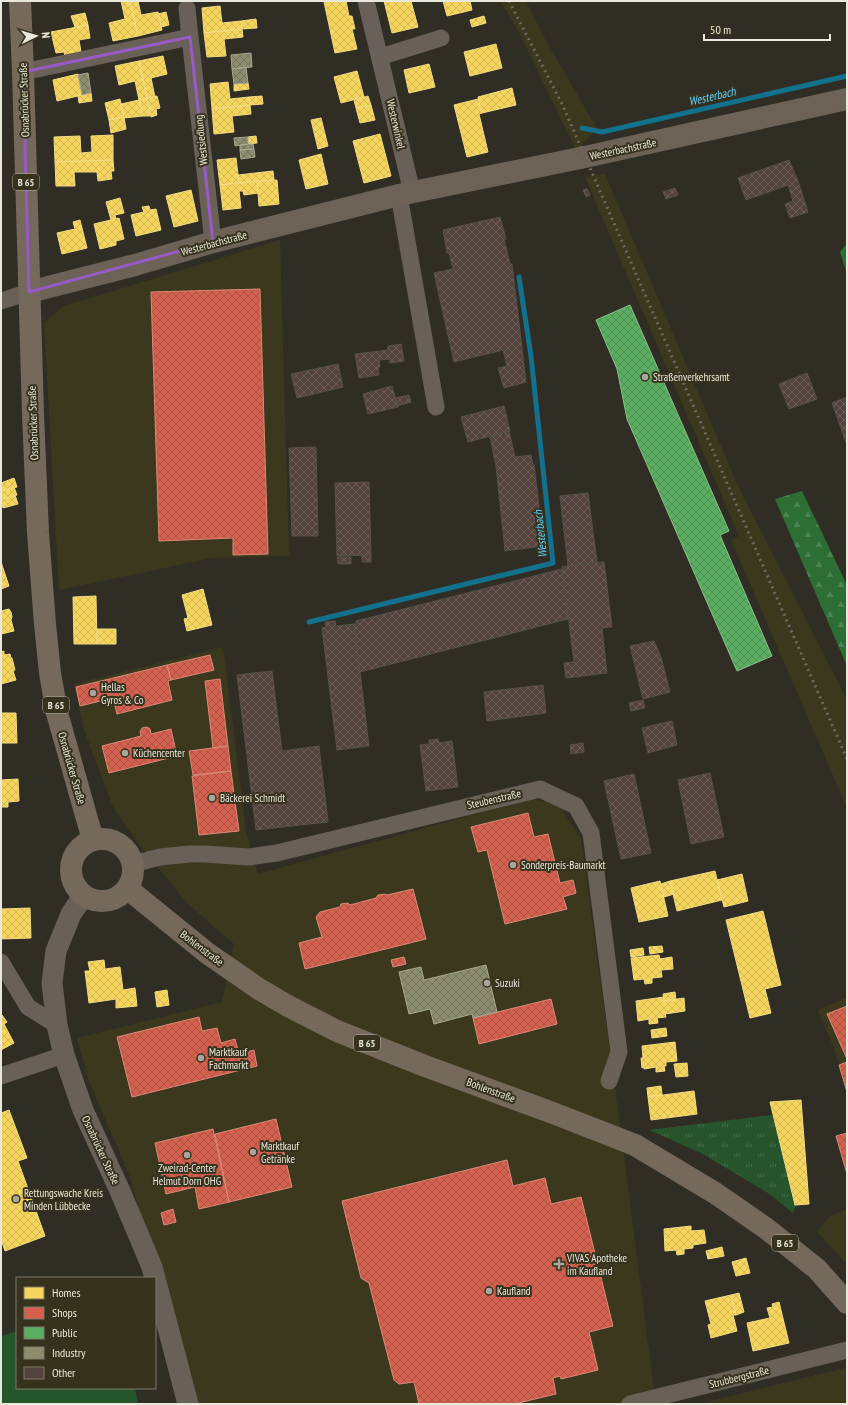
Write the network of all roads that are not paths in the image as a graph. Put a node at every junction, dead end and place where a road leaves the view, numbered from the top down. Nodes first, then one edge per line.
1 (20, 1) edge
2 (366, 1) edge
3 (187, 8) dead end
4 (190, 37) junction
5 (441, 38) dead end
6 (380, 57) junction
7 (23, 72) junction
8 (847, 99) edge
9 (406, 194) junction
10 (213, 242) junction
11 (29, 292) junction
12 (1, 301) edge
13 (436, 407) dead end
14 (93, 840) junction
15 (133, 864) junction
16 (128, 889) junction
17 (84, 895) junction
18 (1, 962) edge
19 (57, 1025) junction
20 (64, 1055) junction
21 (1, 1076) edge
22 (609, 1081) dead end
23 (155, 1277) edge
24 (156, 1282) edge
25 (847, 1303) edge
26 (847, 1350) edge
27 (188, 1404) edge
28 (630, 1404) edge

1 - 7 main road, Osnabrücker Straße / B 65
2 - 6 street, Westerwinkel
3 - 4 street, Westsiedlung
4 - 7 street
4 - 10 street, Westsiedlung
5 - 6 street
6 - 9 street, Westerwinkel
7 - 11 main road, Osnabrücker Straße / B 65
8 - 9 main road, Westerbachstraße
9 - 10 main road, Westerbachstraße
9 - 13 street
10 - 11 main road, Westerbachstraße
11 - 12 street
11 - 14 main road, Osnabrücker Straße / B 65
14 - 15 main road
14 - 17 main road
15 - 16 main road
15 - 22 street, Steubenstraße
16 - 17 main road
16 - 25 main road, Bohlenstraße / B 65
17 - 19 street, Osnabrücker Straße
18 - 19 street
19 - 20 street, Osnabrücker Straße
20 - 21 street
20 - 23 street, Osnabrücker Straße
24 - 27 street, Osnabrücker Straße
26 - 28 street, Strubbergstraße

